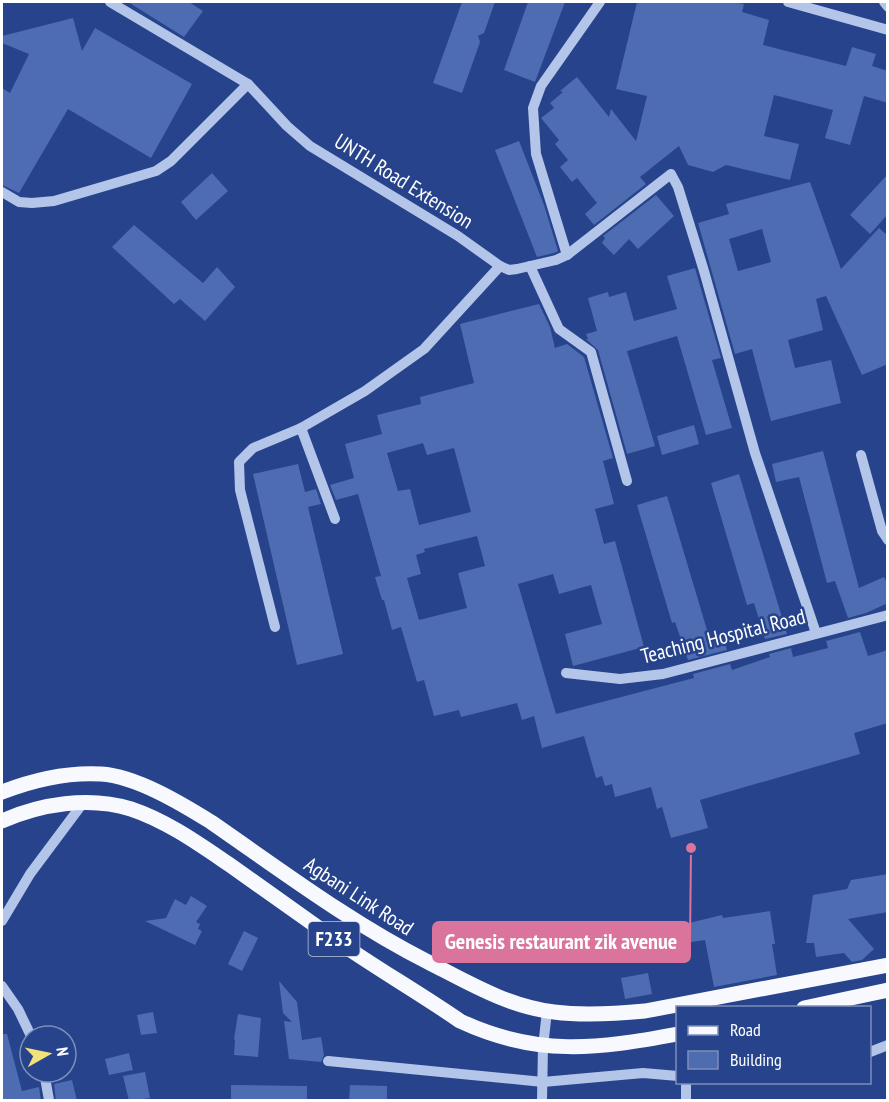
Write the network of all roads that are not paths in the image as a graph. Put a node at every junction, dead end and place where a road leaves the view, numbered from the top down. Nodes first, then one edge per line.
1 (110, 2) edge
2 (600, 2) edge
3 (788, 2) edge
4 (884, 2) edge
5 (888, 7) edge
6 (888, 30) edge
7 (248, 84) junction
8 (2, 192) edge
9 (567, 255) junction
10 (500, 266) junction
11 (530, 266) junction
12 (301, 428) junction
13 (861, 455) dead end
14 (627, 481) dead end
15 (335, 519) dead end
16 (888, 540) edge
17 (888, 615) edge
18 (275, 627) dead end
19 (816, 633) junction
20 (566, 673) dead end
21 (2, 792) edge
22 (83, 803) junction
23 (2, 821) edge
24 (2, 921) edge
25 (888, 965) edge
26 (2, 986) edge
27 (888, 990) edge
28 (813, 1006) edge
29 (547, 1011) junction
30 (25, 1024) edge
31 (676, 1034) edge
32 (888, 1045) edge
33 (543, 1047) junction
34 (871, 1052) edge
35 (328, 1061) dead end
36 (676, 1076) edge
37 (543, 1082) junction
38 (46, 1084) edge
39 (686, 1084) edge
40 (49, 1101) edge
41 (542, 1101) edge
42 (686, 1101) edge

1 - 7 street, UNTH Road Extension
2 - 9 street
3 - 6 street
4 - 5 street
7 - 8 street
7 - 10 street, UNTH Road Extension
9 - 11 street
9 - 19 street
10 - 11 street
10 - 12 street
11 - 14 street
12 - 15 street
12 - 18 street
13 - 16 street
17 - 19 street, Teaching Hospital Road
19 - 20 street, Teaching Hospital Road
21 - 29 main road, Agbani Link Road / F233
22 - 23 main road, F233
22 - 24 street
22 - 33 main road, F233
25 - 29 main road, Agbani Link Road / F233
26 - 30 street
27 - 28 main road
29 - 33 street
31 - 33 main road, F233
32 - 34 street
33 - 37 street
35 - 37 street
36 - 37 street
37 - 41 street
38 - 40 street
39 - 42 street

